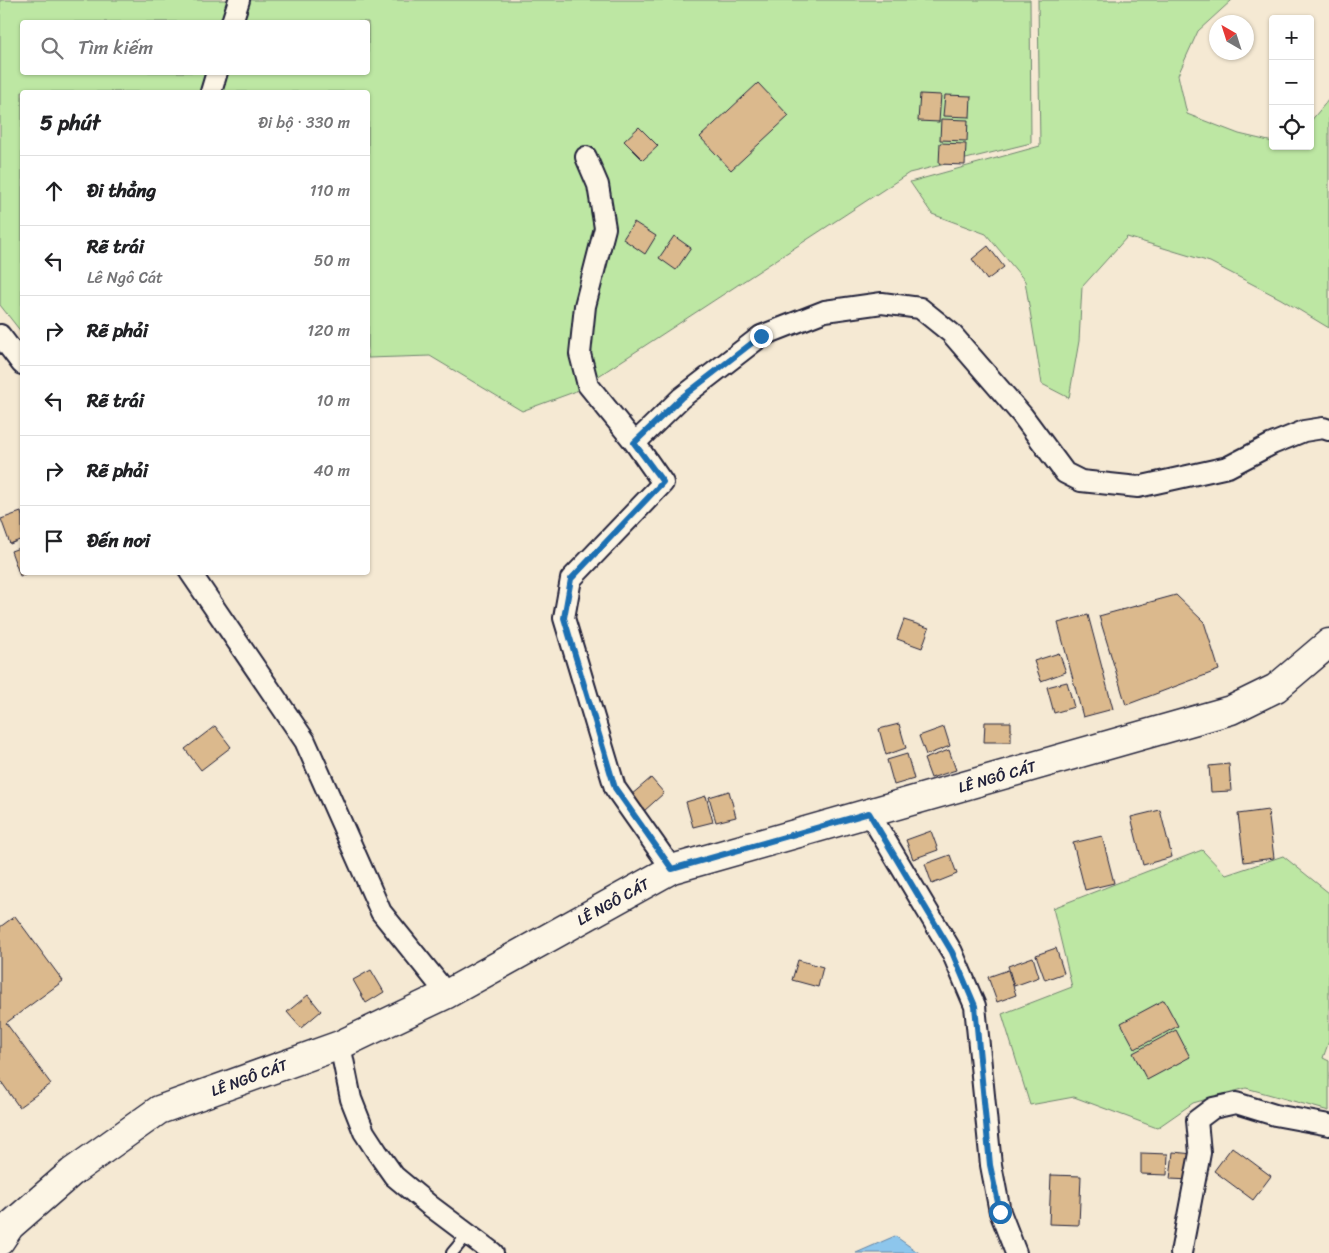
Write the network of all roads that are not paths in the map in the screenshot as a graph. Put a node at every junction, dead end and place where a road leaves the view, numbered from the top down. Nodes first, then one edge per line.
1 (239, 0) edge
2 (233, 20) edge
3 (216, 75) edge
4 (212, 90) edge
5 (586, 157) dead end
6 (0, 335) edge
7 (15, 360) edge
8 (1329, 430) edge
9 (634, 443) junction
10 (192, 575) edge
11 (1329, 643) edge
12 (869, 813) junction
13 (672, 869) junction
14 (447, 994) junction
15 (340, 1045) junction
16 (1329, 1125) edge
17 (468, 1234) junction
18 (0, 1241) edge
19 (452, 1253) edge
20 (493, 1253) edge
21 (1016, 1253) edge
22 (1181, 1253) edge

1 - 2 street
3 - 4 street
5 - 9 street
6 - 7 street
8 - 9 street
9 - 13 street
10 - 14 street
11 - 12 street, LÊ NGÔ CÁT
12 - 13 street, LÊ NGÔ CÁT
12 - 21 street
13 - 14 street, LÊ NGÔ CÁT
14 - 15 street, LÊ NGÔ CÁT
15 - 17 street
15 - 18 street, LÊ NGÔ CÁT
16 - 22 street
17 - 19 lane
17 - 20 street

